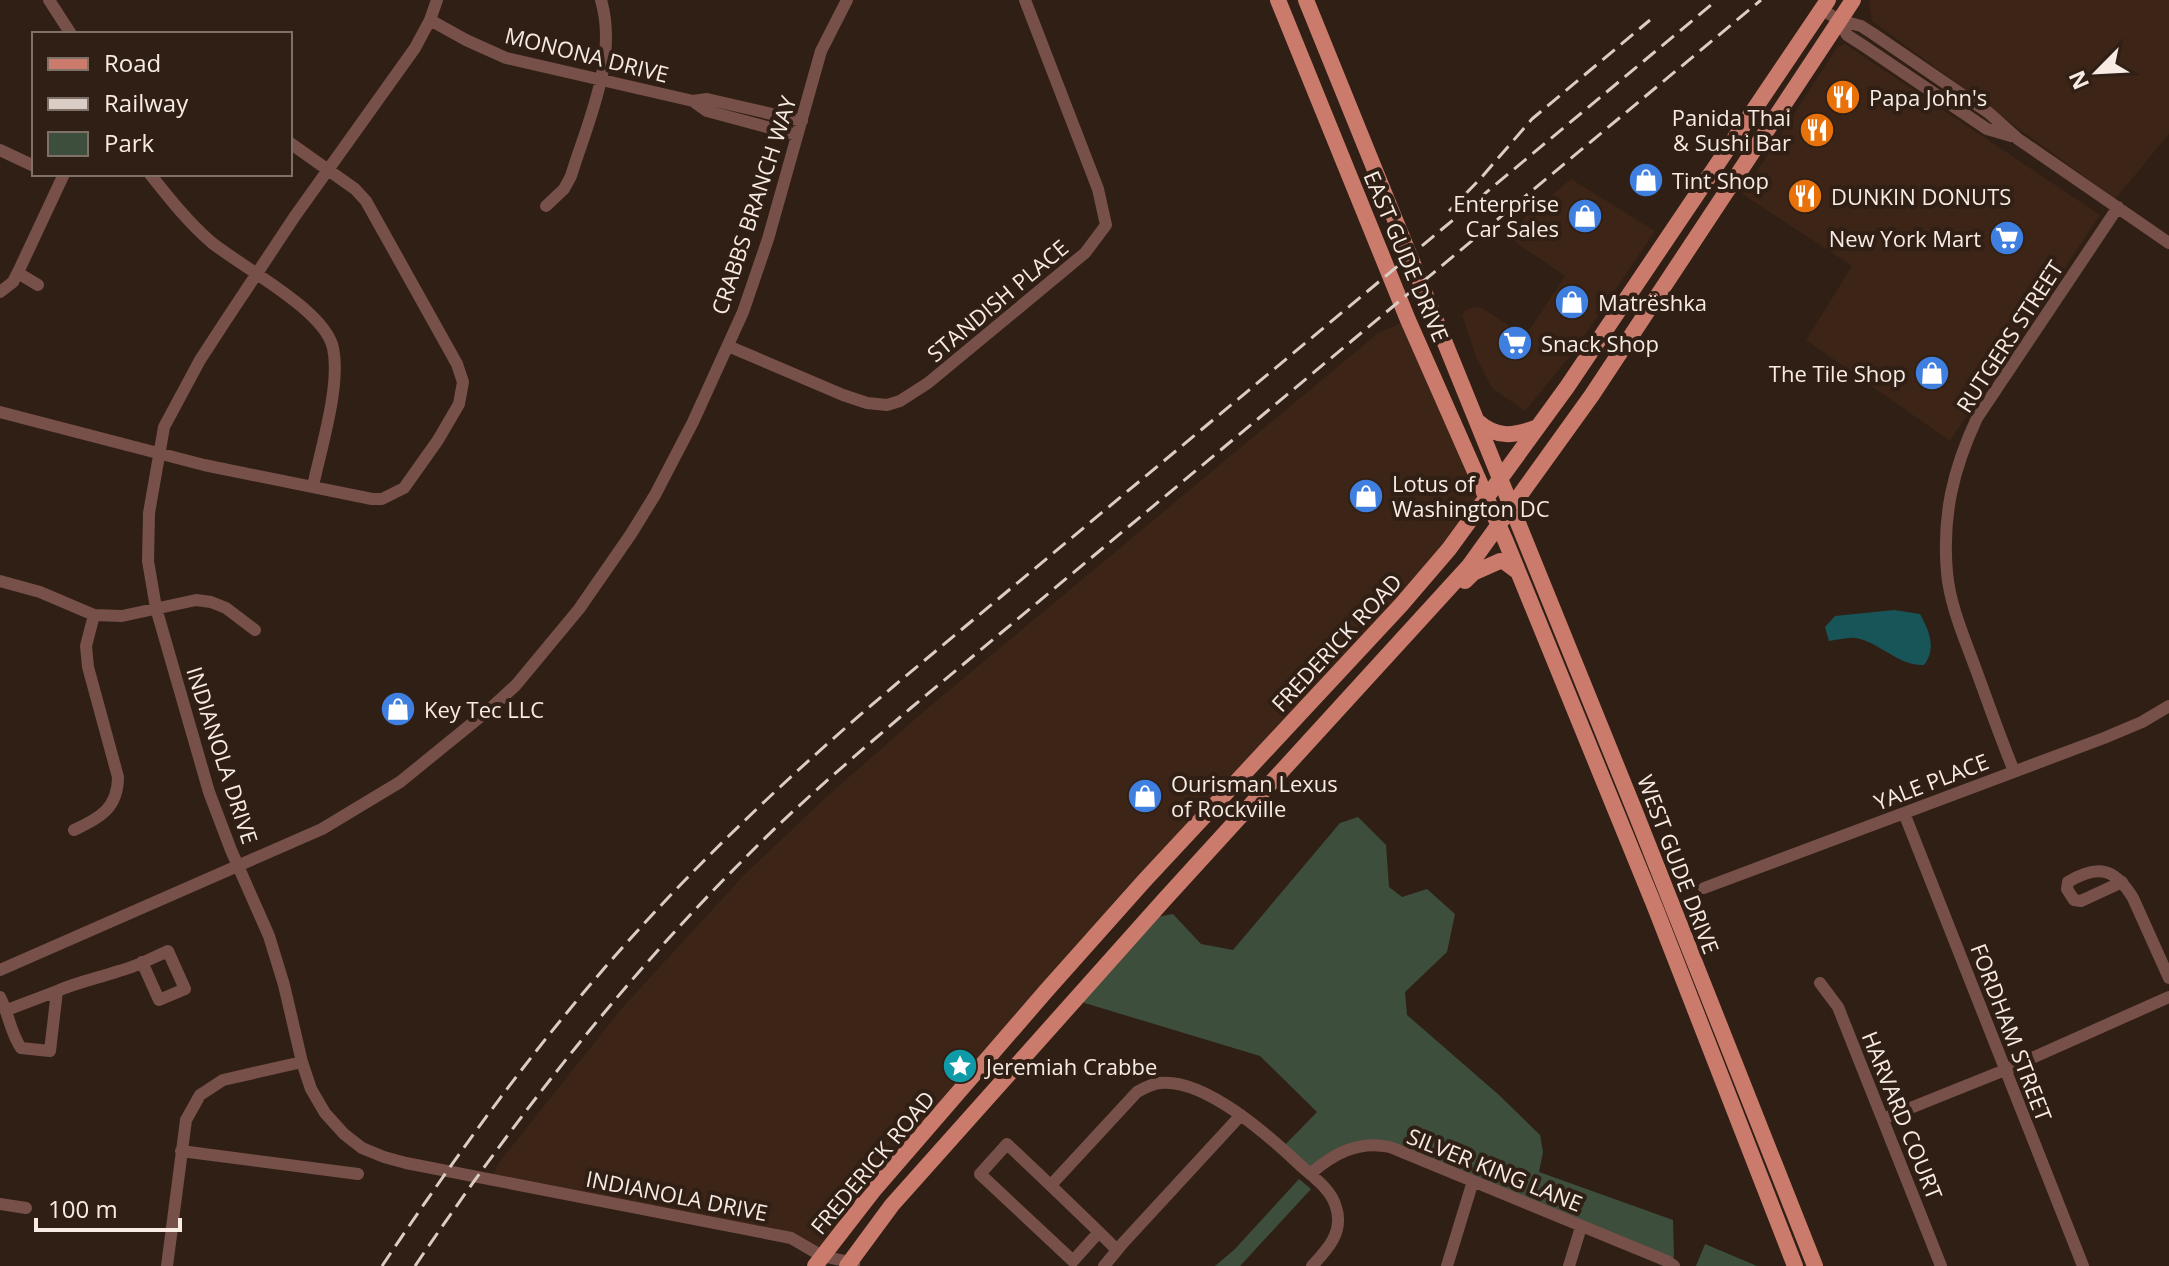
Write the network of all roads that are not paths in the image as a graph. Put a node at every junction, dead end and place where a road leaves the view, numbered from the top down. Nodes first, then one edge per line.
1 (49, 0) edge
2 (437, 0) edge
3 (601, 0) edge
4 (847, 0) edge
5 (1025, 0) edge
6 (1278, 0) edge
7 (1306, 0) edge
8 (1853, 0) edge
9 (1825, 5) edge
10 (430, 20) junction
11 (1839, 20) junction
12 (70, 32) edge
13 (600, 80) junction
14 (693, 101) junction
15 (802, 121) junction
16 (797, 135) junction
17 (292, 144) edge
18 (0, 150) edge
19 (32, 165) edge
20 (329, 170) junction
21 (59, 176) edge
22 (152, 176) edge
23 (546, 206) dead end
24 (2118, 207) junction
25 (2169, 243) edge
26 (18, 273) junction
27 (256, 275) junction
28 (38, 285) dead end
29 (0, 292) edge
30 (728, 346) junction
31 (0, 412) edge
32 (1476, 420) junction
33 (1538, 427) junction
34 (159, 453) junction
35 (1500, 479) junction
36 (313, 486) junction
37 (1486, 500) junction
38 (1512, 506) junction
39 (1498, 527) junction
40 (1517, 571) junction
41 (0, 581) edge
42 (1443, 594) junction
43 (156, 608) junction
44 (94, 615) junction
45 (255, 630) dead end
46 (2169, 706) edge
47 (2014, 771) junction
48 (1904, 813) junction
49 (74, 830) dead end
50 (239, 867) junction
51 (2122, 882) dead end
52 (1704, 888) dead end
53 (142, 962) dead end
54 (0, 970) edge
55 (2169, 978) edge
56 (1820, 983) dead end
57 (57, 991) junction
58 (0, 997) edge
59 (2169, 997) edge
60 (7, 1010) junction
61 (302, 1062) junction
62 (2005, 1070) junction
63 (1241, 1115) junction
64 (1883, 1119) junction
65 (181, 1151) junction
66 (358, 1174) dead end
67 (1310, 1174) junction
68 (1473, 1181) junction
69 (1051, 1185) junction
70 (0, 1204) edge
71 (26, 1208) dead end
72 (1581, 1227) junction
73 (1099, 1232) junction
74 (1117, 1250) junction
75 (822, 1263) edge
76 (1671, 1264) edge
77 (851, 1265) edge
78 (167, 1266) edge
79 (1104, 1266) edge
80 (1312, 1266) edge
81 (1447, 1266) edge
82 (1569, 1266) edge
83 (1795, 1266) edge
84 (1815, 1266) edge
85 (1941, 1266) edge
86 (2083, 1266) edge

1 - 12 street
2 - 10 street, INDIANOLA DRIVE
3 - 13 street
4 - 15 street, CRABBS BRANCH WAY
5 - 30 street, STANDISH PLACE
6 - 37 main road, EAST GUDE DRIVE
7 - 32 main road, EAST GUDE DRIVE
8 - 11 main road, FREDERICK ROAD
9 - 11 street
9 - 33 main road, FREDERICK ROAD
10 - 13 street, MONONA DRIVE
10 - 20 street, INDIANOLA DRIVE
11 - 24 street
11 - 38 main road, FREDERICK ROAD
13 - 14 street, MONONA DRIVE
13 - 23 street
14 - 15 street, MONONA DRIVE
14 - 16 street, MONONA DRIVE
15 - 16 street, CRABBS BRANCH WAY
16 - 30 street, CRABBS BRANCH WAY
17 - 20 street
18 - 19 street
20 - 27 street, INDIANOLA DRIVE
20 - 36 street
21 - 26 street
22 - 27 street
24 - 25 street
24 - 47 street, RUTGERS STREET
26 - 28 street
26 - 29 street
27 - 34 street, INDIANOLA DRIVE
27 - 36 street
30 - 50 street, CRABBS BRANCH WAY
31 - 34 street
32 - 33 main road
32 - 35 main road, EAST GUDE DRIVE
33 - 35 main road, FREDERICK ROAD
34 - 36 street
34 - 43 street, INDIANOLA DRIVE
35 - 37 main road, FREDERICK ROAD
35 - 38 main road, WEST GUDE DRIVE
37 - 39 main road, EAST GUDE DRIVE
37 - 75 main road, FREDERICK ROAD
38 - 39 main road, FREDERICK ROAD
38 - 84 main road, WEST GUDE DRIVE
39 - 40 main road, WEST GUDE DRIVE
39 - 42 main road, FREDERICK ROAD
40 - 42 main road
40 - 83 main road, WEST GUDE DRIVE
41 - 44 street
42 - 77 main road, FREDERICK ROAD
43 - 44 street
43 - 45 street
43 - 50 street, INDIANOLA DRIVE
44 - 49 street
46 - 47 street, YALE PLACE
47 - 48 street, YALE PLACE
48 - 52 street, YALE PLACE
48 - 62 street, FORDHAM STREET
50 - 54 street, CRABBS BRANCH WAY
50 - 61 street, INDIANOLA DRIVE
51 - 55 street
53 - 57 street
56 - 64 street, HARVARD COURT
57 - 60 street
57 - 60 street
58 - 60 street
59 - 62 street
61 - 65 street
61 - 75 street, INDIANOLA DRIVE
62 - 64 street
62 - 86 street, FORDHAM STREET
63 - 67 street
63 - 69 street
63 - 74 street
64 - 85 street, HARVARD COURT
65 - 66 street
65 - 78 street
67 - 68 street, SILVER KING LANE
67 - 80 street
68 - 72 street, SILVER KING LANE
68 - 81 street
69 - 73 street
69 - 73 street
70 - 71 street
72 - 76 street, SILVER KING LANE
72 - 82 street
73 - 74 street
74 - 79 street
75 - 77 street, INDIANOLA DRIVE

